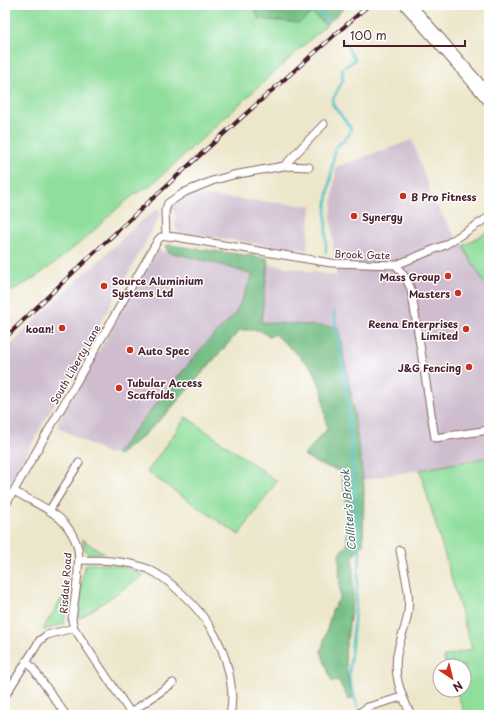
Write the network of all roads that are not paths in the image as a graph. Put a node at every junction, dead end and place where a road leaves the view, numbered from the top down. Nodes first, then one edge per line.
1 (408, 5) edge
2 (489, 98) edge
3 (324, 124) dead end
4 (284, 166) junction
5 (309, 167) dead end
6 (489, 217) edge
7 (166, 236) junction
8 (396, 265) junction
9 (489, 430) edge
10 (79, 463) dead end
11 (14, 491) junction
12 (5, 506) edge
13 (49, 511) junction
14 (400, 550) dead end
15 (79, 560) junction
16 (74, 628) junction
17 (26, 661) junction
18 (173, 683) dead end
19 (5, 696) edge
20 (402, 697) junction
21 (131, 714) edge
22 (66, 715) edge
23 (230, 715) edge
24 (356, 715) edge
25 (411, 715) edge

1 - 2 highway
3 - 4 street
4 - 5 street
4 - 7 street
6 - 8 street
7 - 8 street, Brook Gate
7 - 11 street, South Liberty Lane
8 - 9 street, Brook Gate
10 - 13 street
11 - 12 street, South Liberty Lane
11 - 13 street, Risdale Road
13 - 15 street, Risdale Road
14 - 20 street
15 - 16 street, Risdale Road
15 - 23 street
16 - 17 street
16 - 21 street, Risdale Road
17 - 19 street
17 - 22 street
18 - 21 street
20 - 24 street
20 - 25 street

